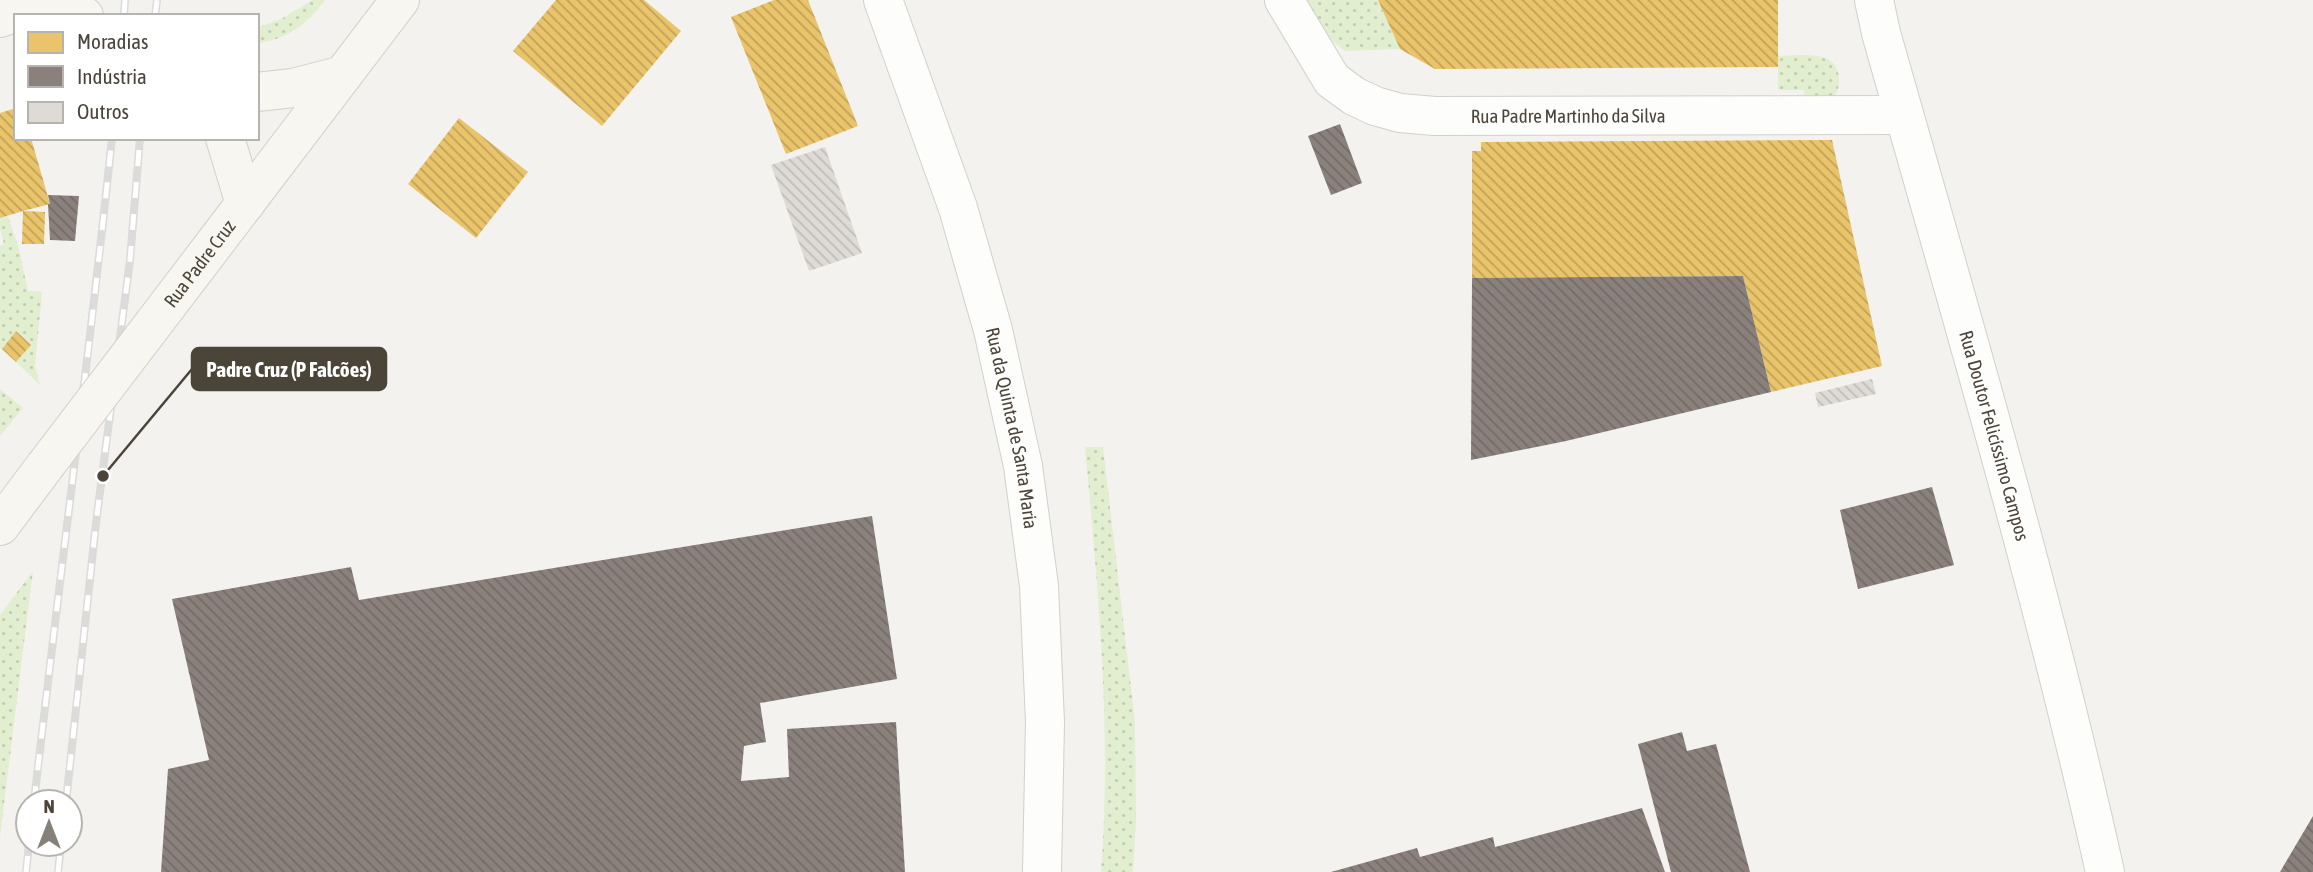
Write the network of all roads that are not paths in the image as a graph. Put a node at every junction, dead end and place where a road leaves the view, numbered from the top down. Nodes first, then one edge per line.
1 (400, 0) edge
2 (883, 0) edge
3 (1284, 0) edge
4 (1874, 0) edge
5 (15, 9) edge
6 (77, 14) edge
7 (343, 75) junction
8 (259, 92) edge
9 (1904, 115) junction
10 (226, 140) edge
11 (246, 204) junction
12 (0, 526) edge
13 (1042, 872) edge
14 (2105, 872) edge

1 - 7 street, Rua Padre Cruz
2 - 13 street, Rua da Quinta de Santa Maria
3 - 9 street, Rua Padre Martinho da Silva
4 - 9 street, Rua Doutor Felicíssimo Campos
5 - 6 street
7 - 8 street
7 - 11 street, Rua Padre Cruz
9 - 14 street, Rua Doutor Felicíssimo Campos
10 - 11 street
11 - 12 street, Rua Padre Cruz, bridge

